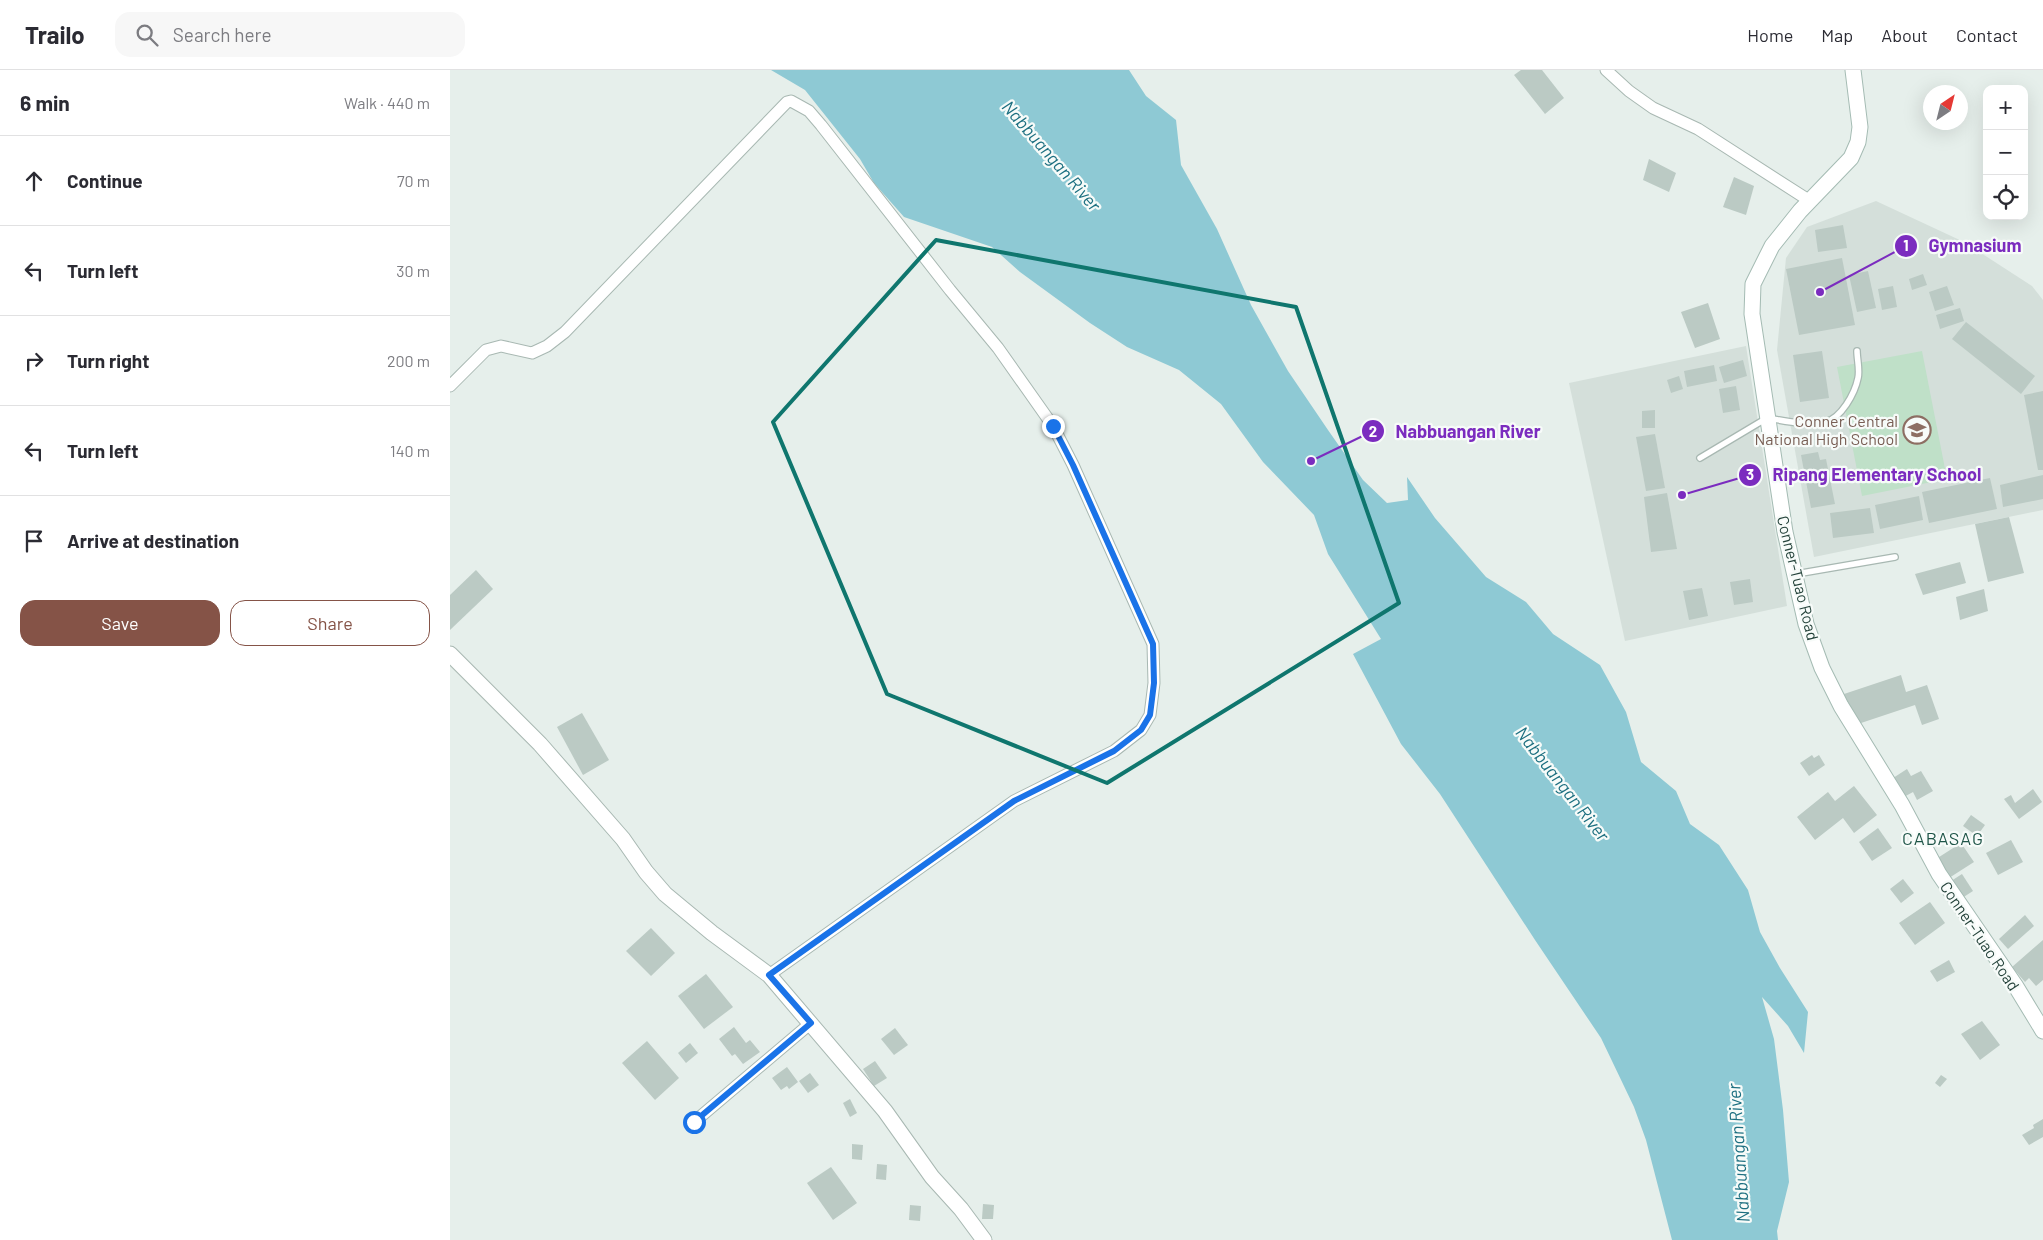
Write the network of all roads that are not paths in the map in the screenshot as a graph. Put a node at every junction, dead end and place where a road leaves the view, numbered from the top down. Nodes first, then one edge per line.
1 (1606, 70) edge
2 (1852, 70) edge
3 (1810, 201) junction
4 (1857, 351) dead end
5 (450, 386) edge
6 (1767, 418) junction
7 (1700, 458) dead end
8 (1895, 557) dead end
9 (1796, 574) junction
10 (450, 654) edge
11 (769, 975) junction
12 (811, 1023) junction
13 (2043, 1031) edge
14 (694, 1122) dead end
15 (984, 1240) edge

1 - 3 street
2 - 3 main road, Conner-Tuao Road
3 - 6 main road, Conner-Tuao Road
4 - 6 lane
5 - 11 street
6 - 7 lane
6 - 9 main road, Conner-Tuao Road
8 - 9 lane
9 - 13 main road, Conner-Tuao Road
10 - 11 main road
11 - 12 main road
12 - 14 street
12 - 15 main road

